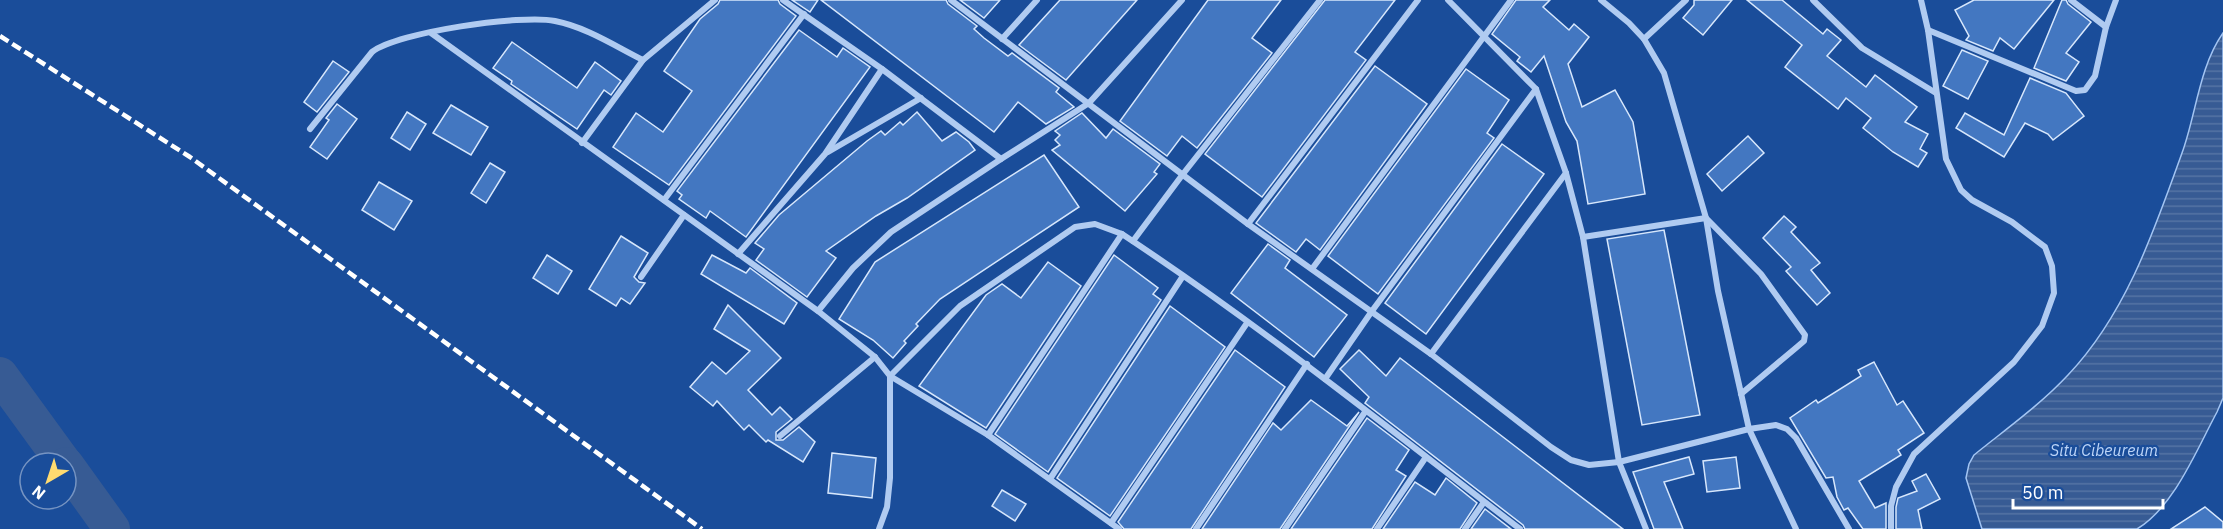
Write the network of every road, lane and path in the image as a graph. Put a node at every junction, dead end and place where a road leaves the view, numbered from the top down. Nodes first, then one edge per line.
1 (715, 0) edge
2 (783, 0) edge
3 (951, 0) edge
4 (1036, 0) edge
5 (1182, 0) edge
6 (1320, 0) edge
7 (1418, 0) edge
8 (1448, 0) edge
9 (1511, 0) edge
10 (1601, 0) edge
11 (1686, 0) edge
12 (1813, 0) edge
13 (1921, 0) edge
14 (2071, 0) edge
15 (2116, 0) edge
16 (804, 14) junction
17 (2106, 27) junction
18 (1928, 30) junction
19 (431, 33) junction
20 (1484, 38) junction
21 (1002, 39) junction
22 (1644, 39) junction
23 (643, 60) junction
24 (882, 69) junction
25 (1536, 89) junction
26 (1936, 93) junction
27 (921, 98) junction
28 (1089, 104) junction
29 (310, 129) dead end
30 (582, 142) junction
31 (825, 154) junction
32 (1001, 159) junction
33 (1566, 173) junction
34 (1183, 174) junction
35 (664, 200) junction
36 (684, 215) junction
37 (1706, 218) junction
38 (1248, 224) junction
39 (1122, 234) junction
40 (1583, 237) junction
41 (1133, 242) junction
42 (738, 254) junction
43 (1312, 269) junction
44 (1183, 276) junction
45 (641, 278) dead end
46 (818, 311) junction
47 (1372, 311) junction
48 (1247, 323) junction
49 (1431, 354) junction
50 (874, 357) junction
51 (1307, 364) junction
52 (890, 376) junction
53 (1325, 378) junction
54 (1741, 394) junction
55 (1365, 412) junction
56 (1749, 429) junction
57 (988, 435) junction
58 (780, 436) dead end
59 (1426, 457) junction
60 (1619, 462) junction
61 (1050, 479) junction
62 (1484, 502) junction
63 (1111, 523) junction
64 (879, 529) edge
65 (1119, 529) edge
66 (1196, 529) edge
67 (1285, 529) edge
68 (1377, 529) edge
69 (1465, 529) edge
70 (1520, 529) edge
71 (1646, 529) edge
72 (1796, 529) edge
73 (1849, 529) edge
74 (1891, 529) edge

1 - 23 street
2 - 16 street
3 - 21 street
4 - 21 street
5 - 28 street
6 - 34 street
7 - 38 street
8 - 20 street
9 - 20 street
10 - 22 street
11 - 22 street
12 - 26 street
13 - 18 street
14 - 17 street
15 - 17 street
16 - 24 street
16 - 35 street
17 - 18 street
18 - 26 street
19 - 23 street
19 - 29 street
19 - 30 street
20 - 25 street
20 - 43 street
21 - 28 street
22 - 37 street
23 - 30 street
24 - 27 street
24 - 31 street
25 - 33 street
25 - 47 street
26 - 74 street
27 - 31 street
27 - 32 street
28 - 32 street
28 - 34 street
30 - 35 street
31 - 42 street
32 - 46 street
33 - 40 street
33 - 49 street
34 - 38 street
34 - 41 street
35 - 36 street
36 - 42 street
36 - 45 street
37 - 40 street
37 - 54 street
37 - 54 street
38 - 43 street
39 - 41 street
39 - 52 street
39 - 57 street
40 - 60 street
41 - 44 street
42 - 46 street
43 - 47 street
44 - 48 street
44 - 61 street
46 - 50 street
47 - 49 street
47 - 53 street
48 - 51 street
48 - 63 street
49 - 60 street
50 - 52 street
50 - 58 street
51 - 53 street
51 - 66 street
52 - 57 street
52 - 64 street
53 - 55 street
54 - 56 street
55 - 59 street
55 - 67 street
56 - 60 street
56 - 72 street
56 - 73 street
57 - 61 street
59 - 62 street
59 - 68 street
60 - 71 street
61 - 63 street
62 - 69 street
62 - 70 street
63 - 65 street

